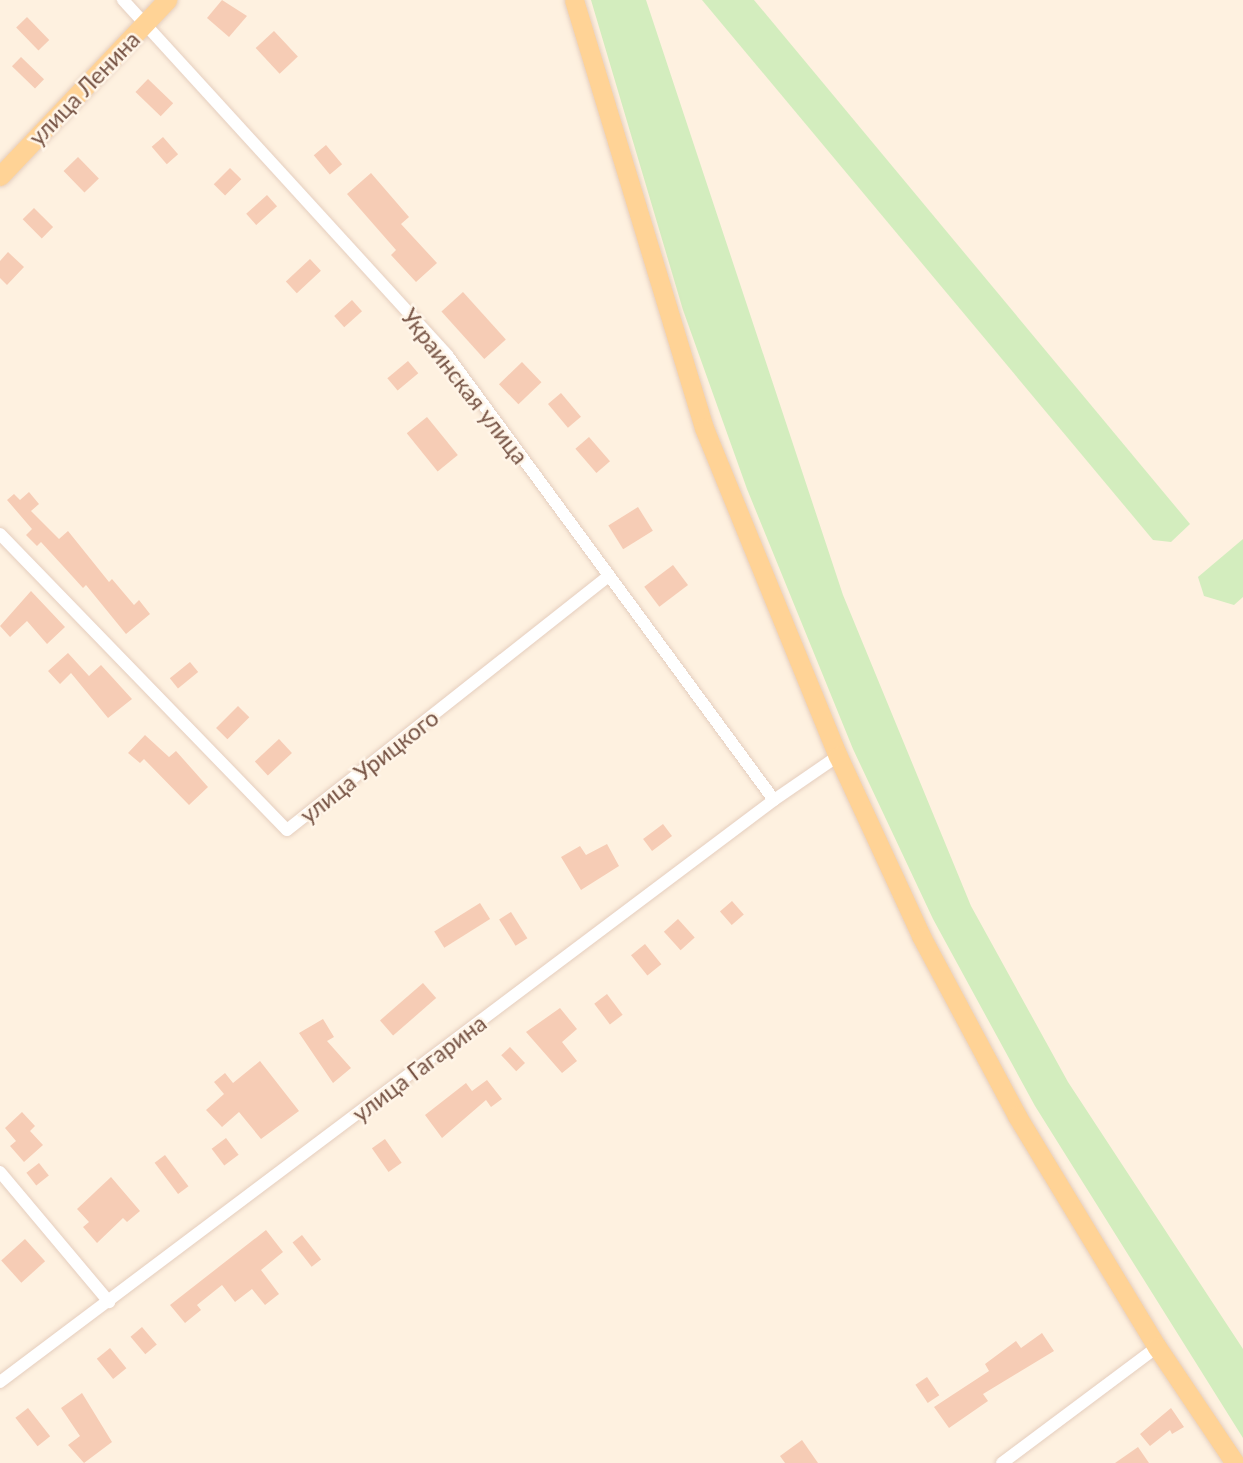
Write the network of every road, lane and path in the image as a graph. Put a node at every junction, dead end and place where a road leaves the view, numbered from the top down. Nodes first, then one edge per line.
1 (123, 0) edge
2 (167, 0) edge
3 (574, 0) edge
4 (145, 24) junction
5 (0, 176) edge
6 (0, 534) edge
7 (609, 576) junction
8 (838, 756) junction
9 (774, 800) junction
10 (0, 1171) edge
11 (109, 1303) junction
12 (1157, 1347) junction
13 (0, 1382) edge
14 (1002, 1463) edge
15 (1235, 1463) edge

1 - 4 street, Украинская улица
2 - 4 main road, улица Ленина
3 - 8 main road
4 - 5 main road, улица Ленина
4 - 7 street, Украинская улица
6 - 7 street, улица Урицкого
7 - 9 street, Украинская улица
8 - 9 street, улица Гагарина
8 - 12 main road
9 - 11 street, улица Гагарина
10 - 11 street
11 - 13 street, улица Гагарина
12 - 14 street
12 - 15 main road

